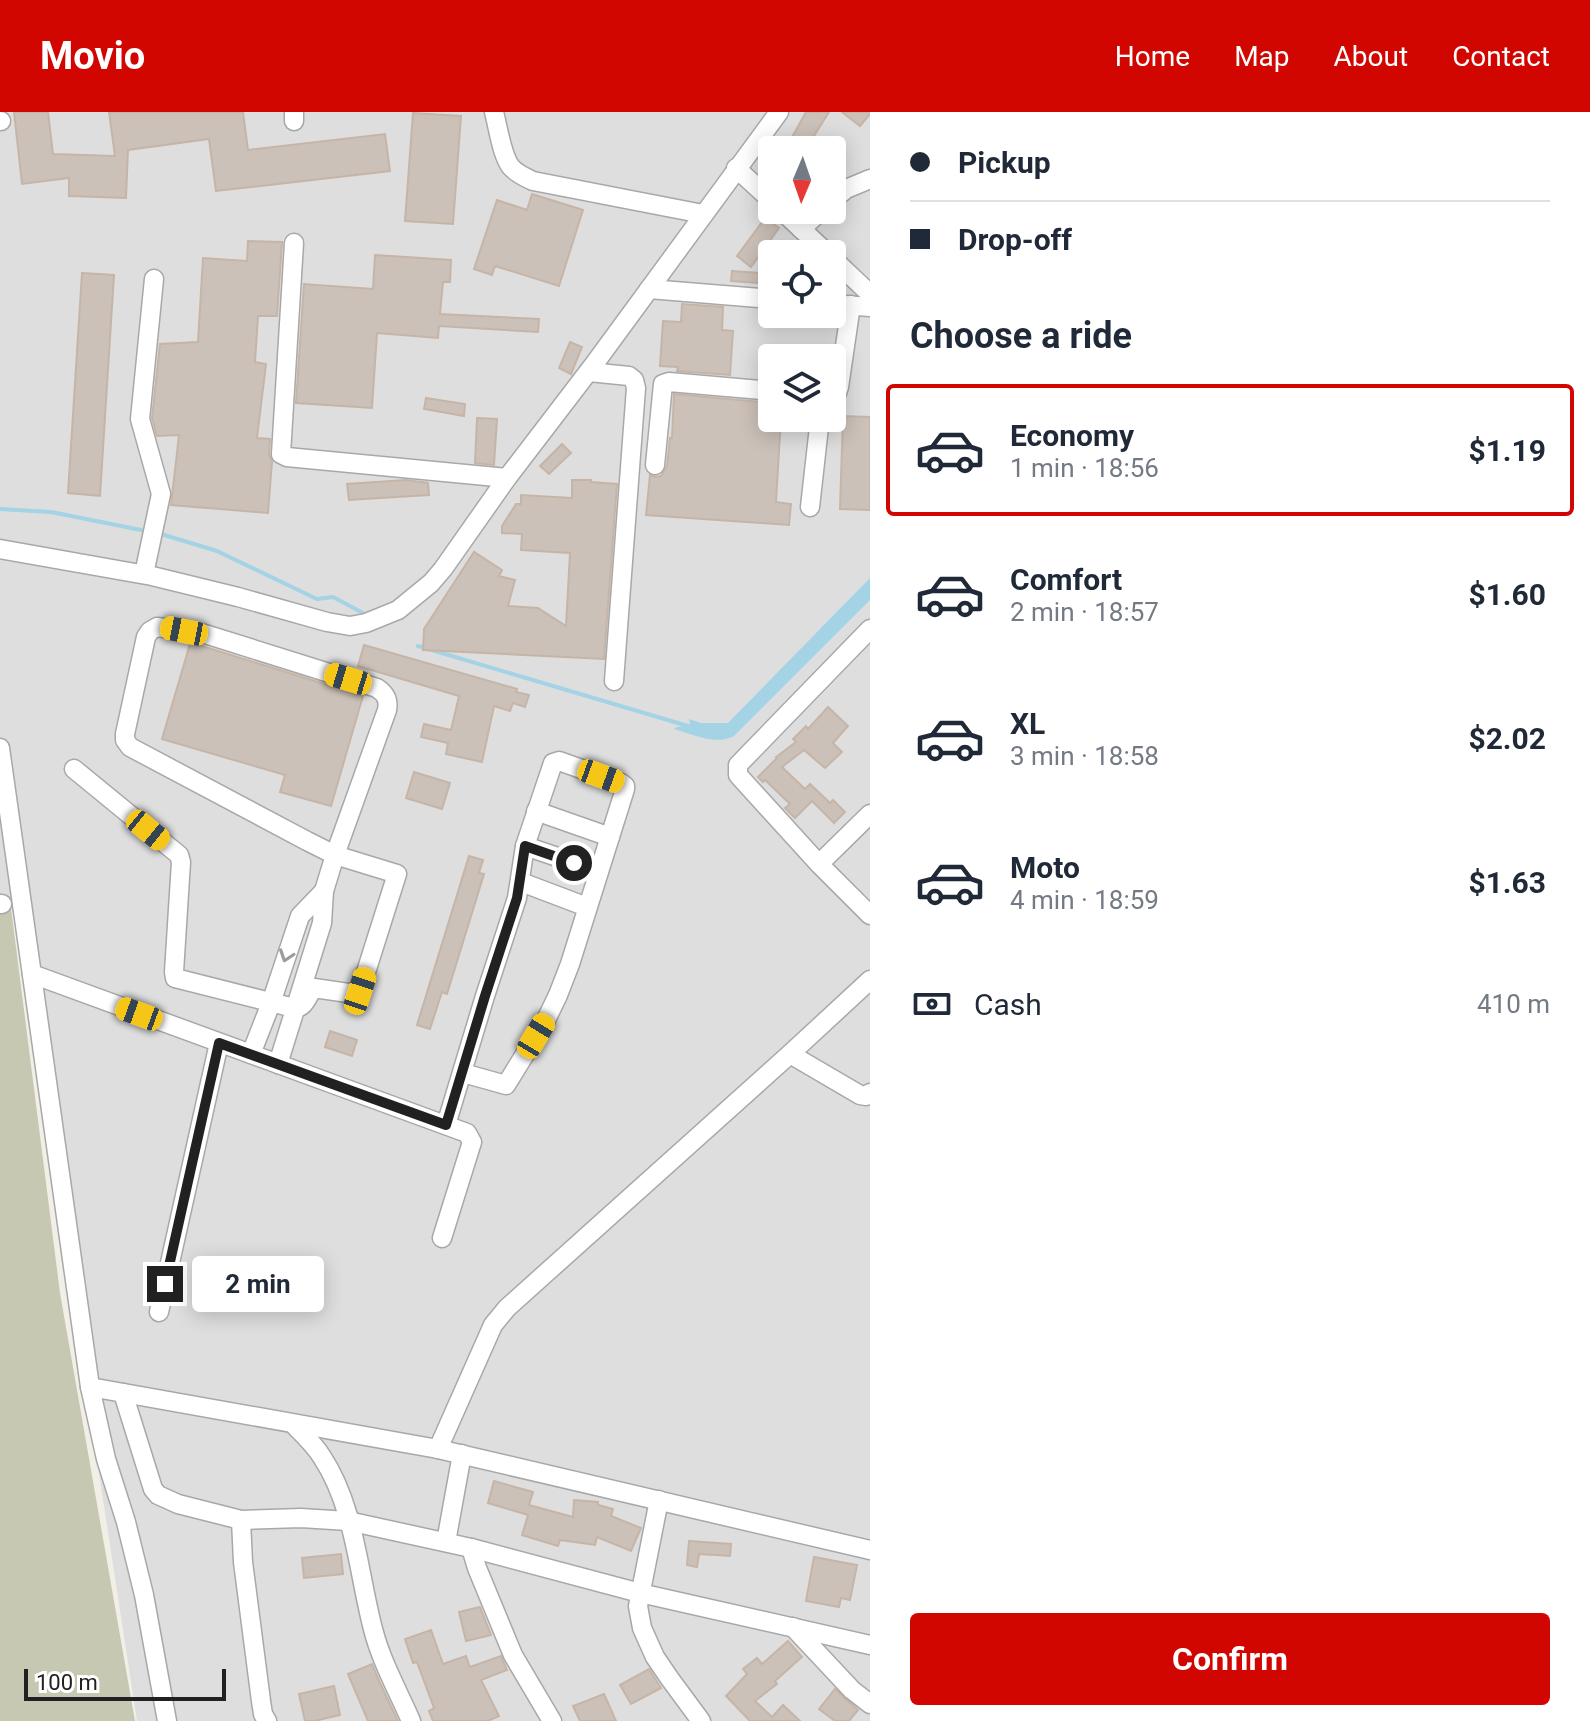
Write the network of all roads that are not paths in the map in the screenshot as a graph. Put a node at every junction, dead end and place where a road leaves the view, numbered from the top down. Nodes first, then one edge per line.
1 (494, 112) edge
2 (779, 112) edge
3 (736, 168) junction
4 (870, 179) edge
5 (758, 188) edge
6 (846, 189) edge
7 (703, 214) junction
8 (796, 224) edge
9 (807, 224) edge
10 (801, 229) junction
11 (813, 240) edge
12 (294, 243) dead end
13 (846, 271) edge
14 (154, 279) dead end
15 (649, 289) junction
16 (870, 294) edge
17 (758, 298) edge
18 (861, 306) edge
19 (846, 361) edge
20 (589, 372) junction
21 (758, 390) edge
22 (818, 432) edge
23 (655, 465) dead end
24 (507, 478) junction
25 (810, 507) dead end
26 (0, 549) edge
27 (144, 574) junction
28 (870, 629) edge
29 (614, 681) dead end
30 (0, 748) edge
31 (74, 769) dead end
32 (536, 811) junction
33 (870, 814) edge
34 (610, 837) junction
35 (525, 846) junction
36 (335, 855) junction
37 (819, 864) junction
38 (599, 871) junction
39 (9, 872) edge
40 (521, 882) junction
41 (324, 891) junction
42 (587, 907) junction
43 (870, 915) edge
44 (32, 974) junction
45 (870, 980) edge
46 (271, 1003) junction
47 (294, 1008) junction
48 (219, 1043) junction
49 (251, 1054) junction
50 (790, 1054) junction
51 (278, 1064) junction
52 (463, 1073) junction
53 (870, 1093) edge
54 (446, 1125) junction
55 (442, 1238) dead end
56 (159, 1312) dead end
57 (90, 1387) junction
58 (123, 1393) junction
59 (293, 1424) junction
60 (438, 1449) junction
61 (462, 1454) junction
62 (659, 1500) junction
63 (241, 1520) junction
64 (348, 1521) junction
65 (446, 1542) junction
66 (471, 1548) junction
67 (870, 1550) edge
68 (640, 1593) junction
69 (792, 1627) junction
70 (870, 1645) edge
71 (870, 1704) edge
72 (265, 1719) edge
73 (167, 1721) edge
74 (411, 1721) edge
75 (552, 1721) edge
76 (701, 1721) edge

1 - 7 street
2 - 3 street
3 - 5 street
3 - 7 street
4 - 6 street
7 - 15 street
8 - 10 street
9 - 10 street
10 - 11 street
12 - 24 street
13 - 16 street
14 - 27 street
15 - 17 street
15 - 20 street
18 - 19 street
20 - 24 street
20 - 29 street
21 - 23 street
22 - 25 street
24 - 27 street
26 - 27 street
28 - 37 street
30 - 39 street
31 - 46 street
32 - 34 street
32 - 34 street
32 - 35 street
33 - 37 street
34 - 38 street
35 - 38 street
35 - 40 street
36 - 36 street
36 - 41 street
36 - 47 street
37 - 43 street
38 - 42 street
39 - 44 street
40 - 42 street
40 - 52 street
41 -> 46 street
41 - 47 street
42 - 52 street
44 - 48 street
44 - 57 street
45 - 50 street
46 - 47 street
46 - 49 street
47 - 51 street
48 - 49 street
48 - 56 street
49 - 51 street
50 - 53 street
50 - 60 street
51 - 54 street
52 - 54 street
54 - 55 street
57 - 58 street
57 - 73 street
58 - 59 street
58 - 63 street
59 - 60 street
59 - 64 street
60 - 61 street
61 - 62 street
61 - 65 street
62 - 67 street
62 - 68 street
63 - 64 street
63 - 72 street
64 - 65 street
64 - 74 street
65 - 66 street
66 - 68 street
66 - 75 street
68 - 69 street
68 - 76 street
69 - 70 street
69 - 71 street

